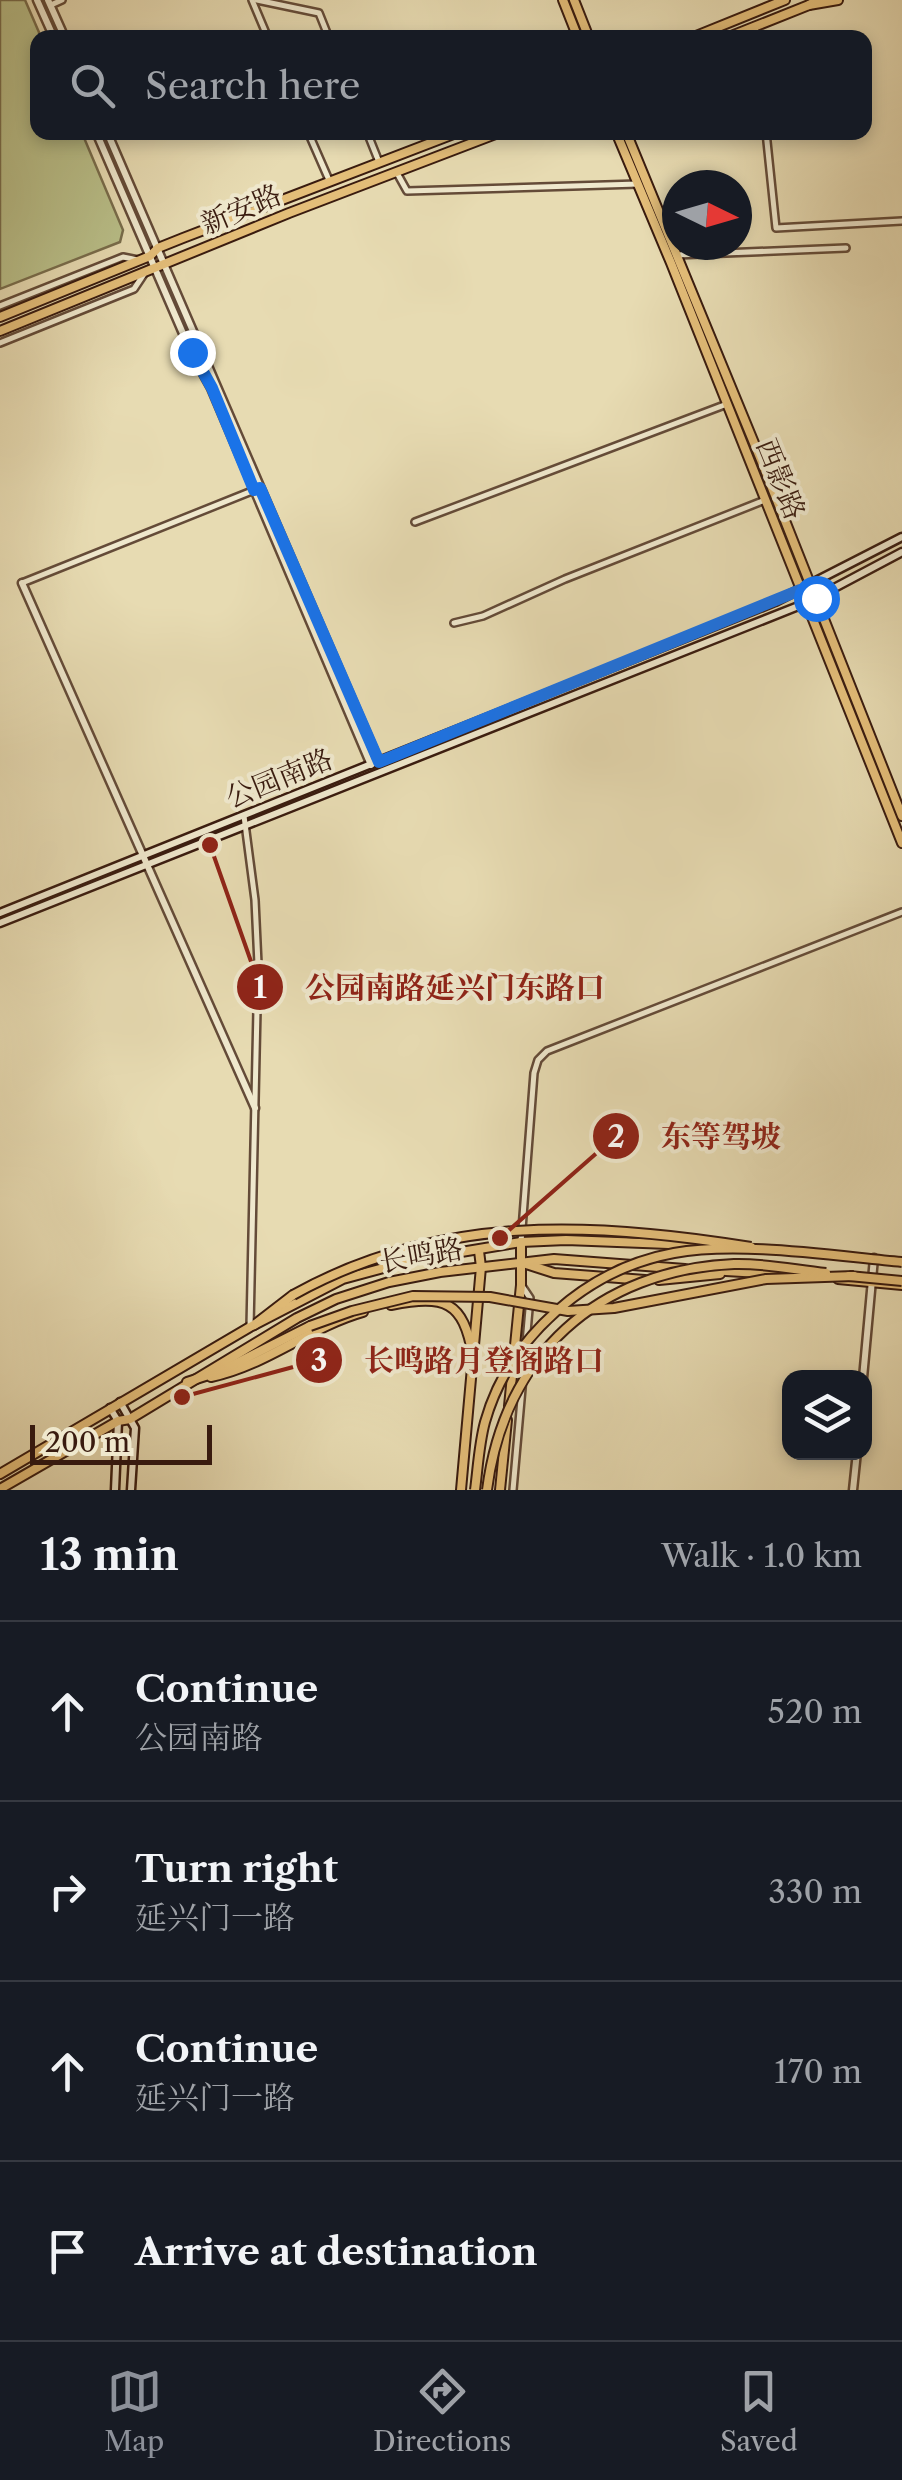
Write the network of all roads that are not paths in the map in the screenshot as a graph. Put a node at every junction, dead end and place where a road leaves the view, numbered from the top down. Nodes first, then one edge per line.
1 (37, 0) edge
2 (62, 0) edge
3 (254, 0) edge
4 (562, 0) edge
5 (574, 0) edge
6 (785, 0) edge
7 (818, 0) edge
8 (838, 0) edge
9 (49, 2) edge
10 (809, 6) junction
11 (755, 26) junction
12 (50, 30) edge
13 (61, 30) edge
14 (265, 30) edge
15 (326, 30) edge
16 (575, 30) edge
17 (586, 30) edge
18 (712, 30) edge
19 (745, 30) edge
20 (755, 30) edge
21 (99, 140) edge
22 (110, 140) edge
23 (311, 140) edge
24 (371, 140) edge
25 (439, 140) edge
26 (479, 140) edge
27 (619, 140) edge
28 (629, 140) edge
29 (767, 140) edge
30 (380, 164) junction
31 (397, 171) junction
32 (329, 182) junction
33 (638, 184) junction
34 (662, 221) edge
35 (902, 221) edge
36 (158, 248) junction
37 (846, 248) dead end
38 (752, 252) edge
39 (150, 256) junction
40 (140, 260) junction
41 (678, 260) edge
42 (165, 266) junction
43 (155, 269) junction
44 (144, 274) junction
45 (0, 306) edge
46 (0, 316) edge
47 (0, 332) edge
48 (0, 342) edge
49 (727, 404) junction
50 (257, 488) junction
51 (764, 500) junction
52 (415, 522) dead end
53 (902, 536) edge
54 (902, 552) edge
55 (22, 583) joint
56 (805, 588) junction
57 (816, 598) junction
58 (806, 603) junction
59 (454, 623) dead end
60 (375, 763) junction
61 (902, 816) edge
62 (245, 820) junction
63 (902, 843) edge
64 (146, 860) junction
65 (0, 912) edge
66 (902, 912) edge
67 (0, 922) edge
68 (254, 1108) junction
69 (521, 1242) junction
70 (480, 1251) junction
71 (785, 1252) junction
72 (874, 1257) junction
73 (902, 1261) edge
74 (521, 1262) junction
75 (481, 1267) junction
76 (854, 1276) junction
77 (871, 1282) junction
78 (902, 1283) edge
79 (521, 1285) junction
80 (252, 1326) junction
81 (473, 1356) junction
82 (864, 1370) edge
83 (187, 1382) junction
84 (120, 1402) junction
85 (110, 1408) junction
86 (130, 1419) junction
87 (118, 1421) junction
88 (856, 1460) edge
89 (0, 1474) edge
90 (0, 1489) edge
91 (115, 1490) edge
92 (131, 1490) edge
93 (460, 1490) edge
94 (476, 1490) edge
95 (487, 1490) edge
96 (501, 1490) edge
97 (513, 1490) edge
98 (854, 1490) edge

1 - 12 main road
2 - 9 street
3 - 14 street
3 - 15 street
4 - 16 main road
5 - 17 main road
6 - 18 main road
7 - 10 main road
8 - 10 main road
9 - 13 main road
10 - 11 main road
11 - 19 main road
11 - 20 street
21 - 39 main road
22 - 36 main road
23 - 32 street
24 - 30 street
25 - 30 main road, 新安路
26 - 31 main road, 新安路
27 - 33 main road, 西影路
28 - 34 main road, 西影路
29 - 35 street
30 - 32 main road, 新安路
31 - 33 street
31 - 42 main road, 新安路
32 - 36 main road, 新安路
33 - 49 main road, 西影路
36 - 39 main road, 新安路
36 - 42 main road
37 - 38 street
39 - 40 main road, 新安路
39 - 43 main road
40 - 45 street
40 - 46 main road, 新安路
41 - 56 main road, 西影路
42 - 43 main road, 新安路
42 - 50 main road
43 - 44 main road, 新安路
43 - 50 main road
44 - 47 main road, 新安路
44 - 48 street
49 - 51 main road, 西影路
49 - 52 street
50 - 55 street
50 - 60 main road
51 - 56 main road, 西影路
51 - 59 street
53 - 56 main road, 公园南路
54 - 57 main road, 公园南路
55 - 64 main road
56 - 57 main road, 西影路
56 - 58 main road, 西影路
56 - 60 main road, 公园南路
57 - 58 main road, 公园南路
57 - 61 main road, 西影路
58 - 62 main road, 公园南路
58 - 63 main road, 西影路
60 - 62 main road, 公园南路
62 - 64 main road, 公园南路
62 - 68 street
64 - 65 main road, 公园南路
64 - 67 main road, 公园南路
64 - 68 main road
66 - 69 street
68 - 80 street
69 - 70 main road, 长鸣路
69 - 72 main road, 长鸣路
69 - 74 main road
70 - 75 main road
70 - 80 main road, 长鸣路
71 - 73 main road, bridge
71 - 80 main road, bridge
71 - 94 main road, bridge
72 - 73 main road, 长鸣路
72 - 77 main road
74 - 75 main road, 长鸣路
74 - 77 main road
74 - 79 main road
75 - 81 main road
75 - 83 main road, 长鸣路
76 - 78 main road, bridge
76 - 83 main road, bridge
76 - 95 main road, bridge
77 - 78 main road
77 - 82 main road
79 - 96 main road
79 - 97 street
80 - 84 main road, 长鸣路
81 - 83 main road
81 - 93 main road
83 - 86 main road, 长鸣路
84 - 85 main road, 长鸣路
84 - 86 main road
85 - 87 main road
85 - 89 main road, 长鸣路
86 - 87 main road, 长鸣路
86 - 92 main road
87 - 90 main road, 长鸣路
87 - 91 main road
88 - 98 main road

